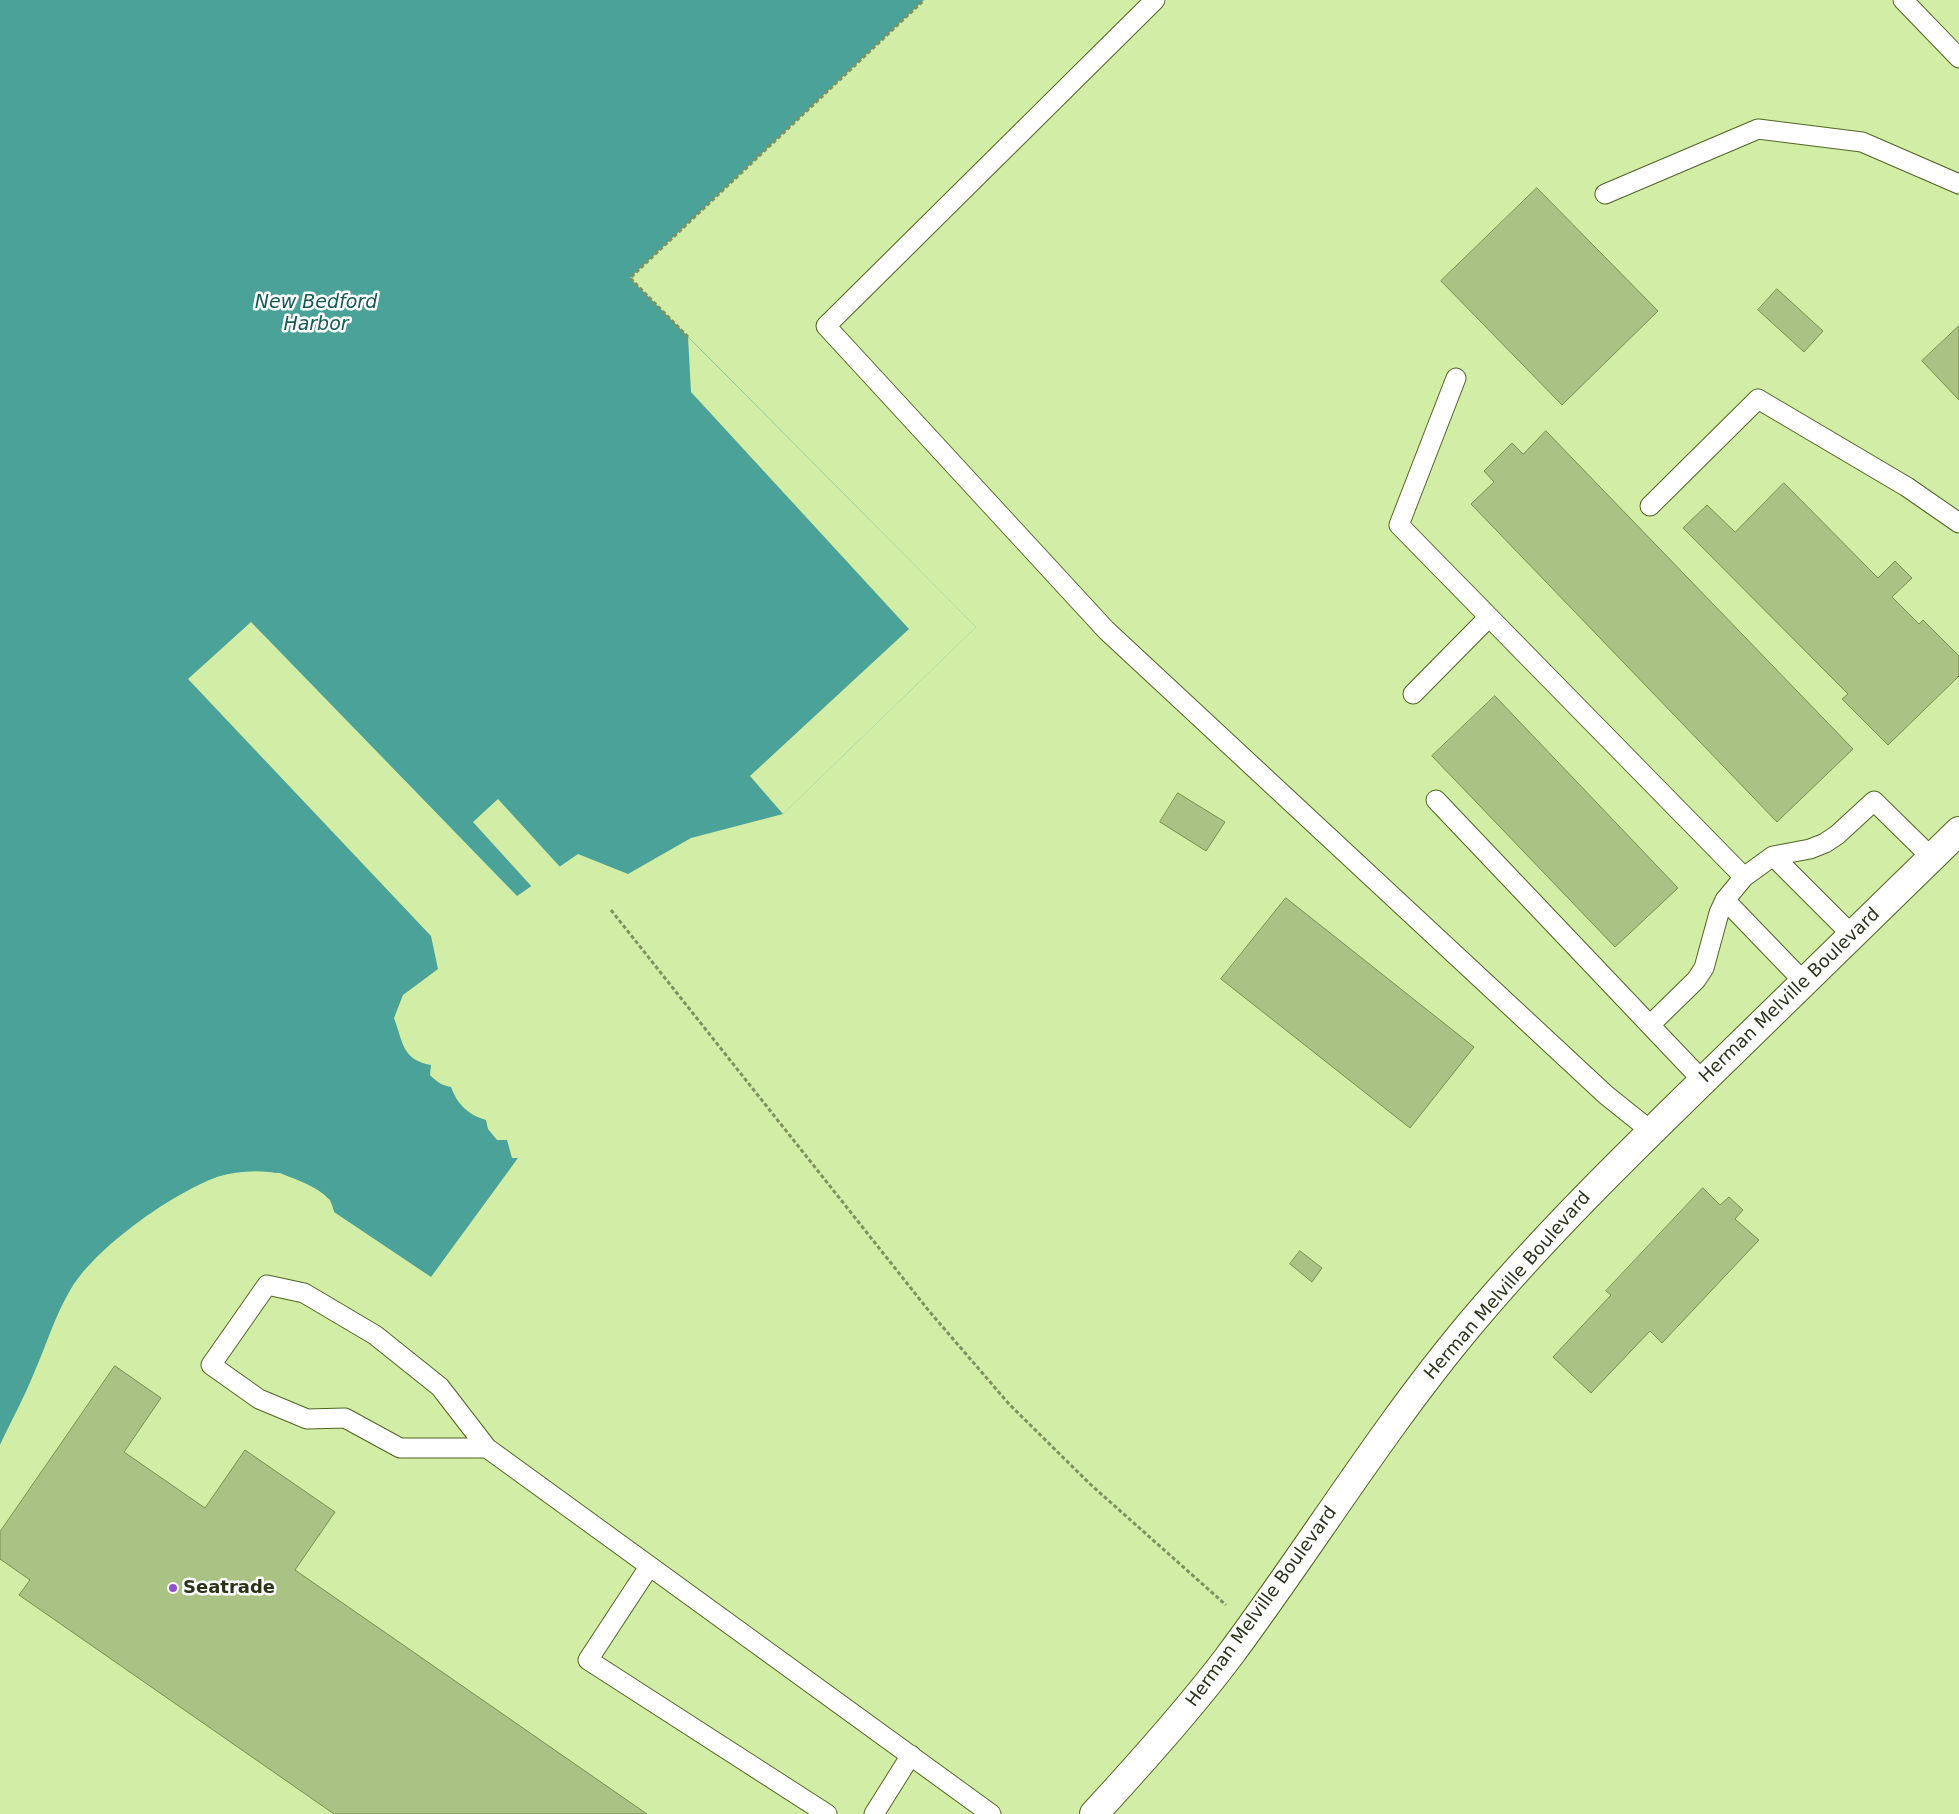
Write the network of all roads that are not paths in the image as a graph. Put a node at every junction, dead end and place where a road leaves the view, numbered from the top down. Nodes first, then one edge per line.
1 (1155, 0) edge
2 (1903, 0) edge
3 (1959, 58) edge
4 (1959, 184) edge
5 (1606, 194) dead end
6 (1456, 378) dead end
7 (1650, 506) dead end
8 (1959, 523) edge
9 (1489, 617) junction
10 (1413, 694) dead end
11 (1436, 800) dead end
12 (1959, 831) edge
13 (1773, 856) junction
14 (1932, 858) junction
15 (1744, 877) junction
16 (1725, 900) junction
17 (1852, 935) junction
18 (1804, 982) junction
19 (1650, 1025) junction
20 (1703, 1081) junction
21 (1651, 1131) junction
22 (487, 1448) junction
23 (649, 1567) junction
24 (911, 1755) junction
25 (827, 1814) edge
26 (874, 1814) edge
27 (991, 1814) edge
28 (1095, 1814) edge

1 - 21 lane
2 - 3 lane
4 - 5 lane
6 - 9 lane
7 - 8 lane
9 - 10 lane
9 - 15 lane
11 - 19 lane
12 - 14 street, Herman Melville Boulevard
13 - 14 lane
13 - 15 lane
13 - 17 lane
14 - 17 street, Herman Melville Boulevard
15 - 16 lane
16 - 18 lane
16 - 19 lane
17 - 18 street, Herman Melville Boulevard
18 - 20 street, Herman Melville Boulevard
19 - 20 lane
20 - 21 street, Herman Melville Boulevard
21 - 28 street, Herman Melville Boulevard
22 - 22 lane
22 - 23 lane
23 - 24 lane
23 - 25 lane
24 - 26 lane
24 - 27 lane

